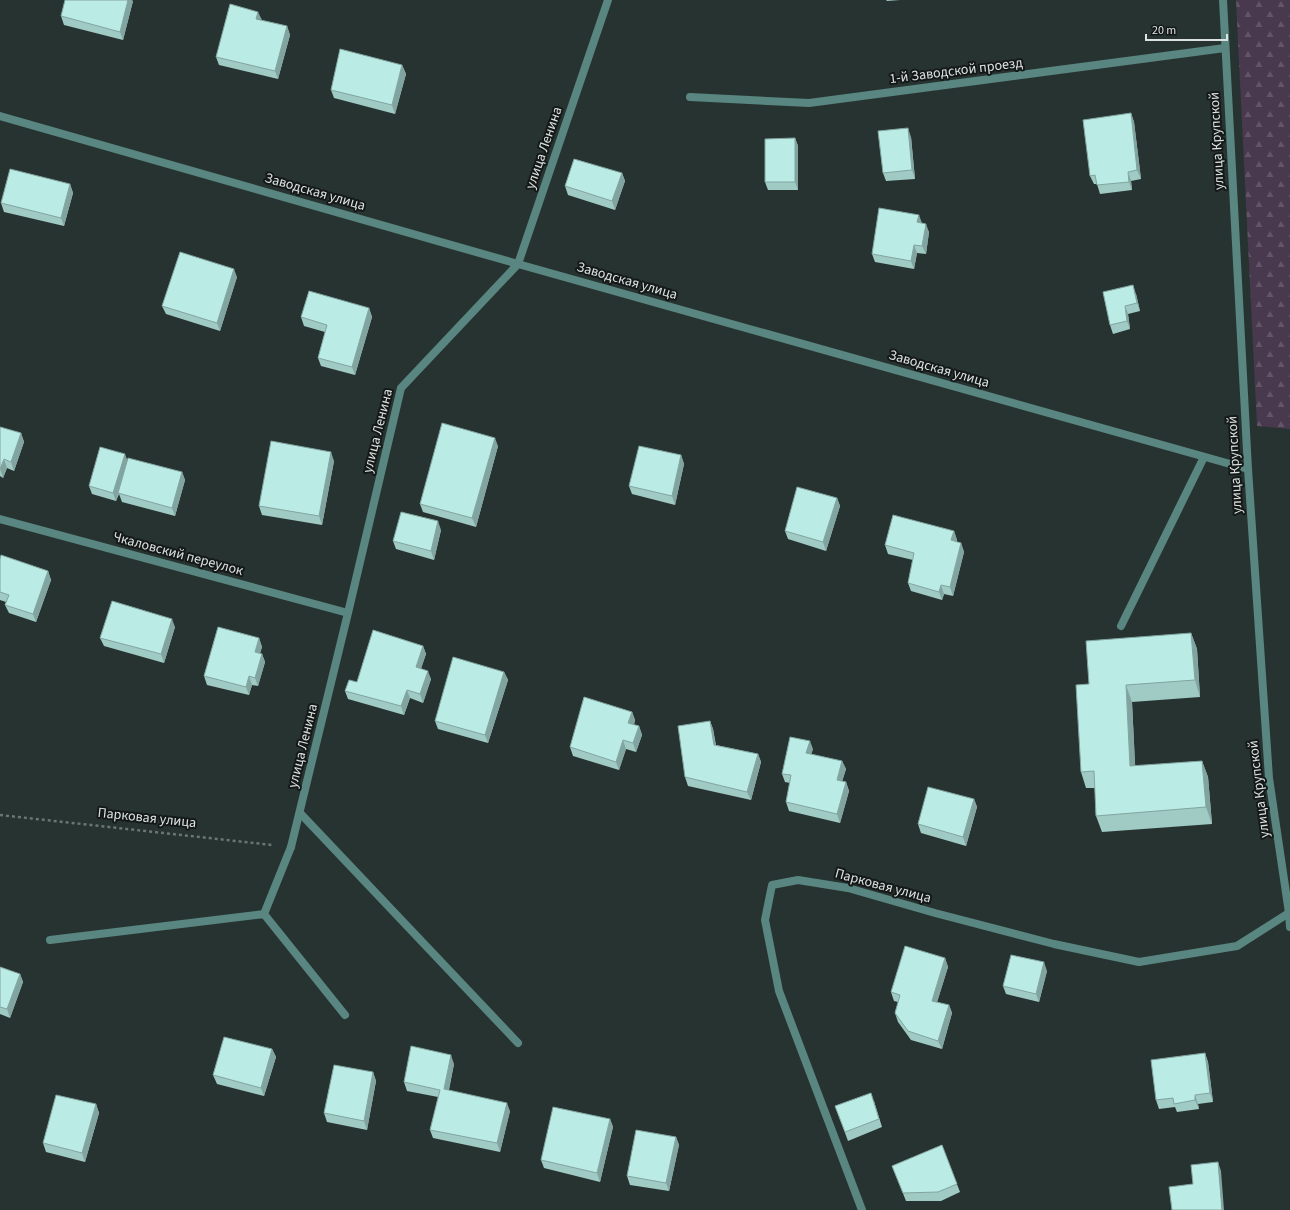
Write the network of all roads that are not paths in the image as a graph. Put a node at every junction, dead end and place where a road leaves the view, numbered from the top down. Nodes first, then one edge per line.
1 (608, 0) edge
2 (1223, 0) edge
3 (1225, 48) junction
4 (690, 97) dead end
5 (0, 116) edge
6 (518, 264) junction
7 (1204, 457) junction
8 (1248, 469) junction
9 (0, 519) edge
10 (348, 613) junction
11 (1121, 626) dead end
12 (300, 812) junction
13 (1289, 913) edge
14 (264, 914) junction
15 (1290, 927) edge
16 (50, 940) dead end
17 (345, 1015) dead end
18 (518, 1043) dead end
19 (862, 1210) edge

1 - 6 street, улица Ленина
2 - 3 street, улица Крупской
3 - 4 street, 1-й Заводской проезд
3 - 8 street, улица Крупской
5 - 6 street, Заводская улица
6 - 7 street, Заводская улица
6 - 10 street, улица Ленина
7 - 8 street, Заводская улица
7 - 11 street
8 - 13 street, улица Крупской
9 - 10 street, Чкаловский переулок
10 - 12 street, улица Ленина
12 - 14 street, улица Ленина
12 - 18 street
13 - 15 street, улица Крупской
13 - 19 street, Парковая улица
14 - 16 street
14 - 17 street

